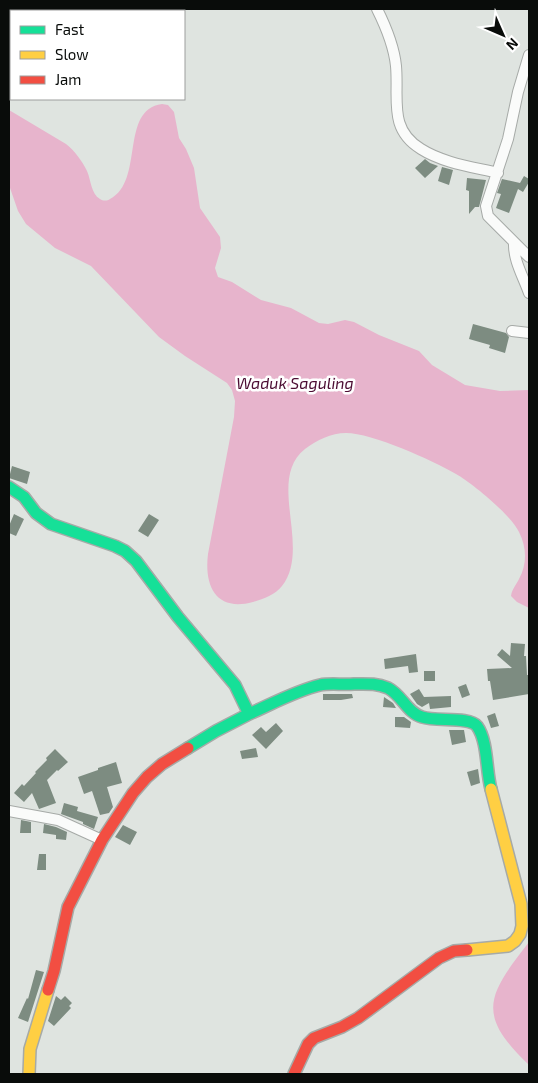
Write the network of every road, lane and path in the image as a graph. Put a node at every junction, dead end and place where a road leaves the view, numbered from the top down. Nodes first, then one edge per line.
1 (377, 9) edge
2 (529, 56) edge
3 (498, 173) junction
4 (514, 242) junction
5 (529, 257) edge
6 (529, 293) edge
7 (512, 331) dead end
8 (529, 333) edge
9 (9, 487) edge
10 (248, 714) junction
11 (9, 811) edge
12 (102, 840) junction
13 (29, 1074) edge
14 (294, 1074) edge

1 - 3 street
2 - 3 street
3 - 4 street
4 - 5 street
4 - 6 street
7 - 8 street
9 - 10 street
10 - 12 street
10 - 14 street
11 - 12 street
12 - 13 street

